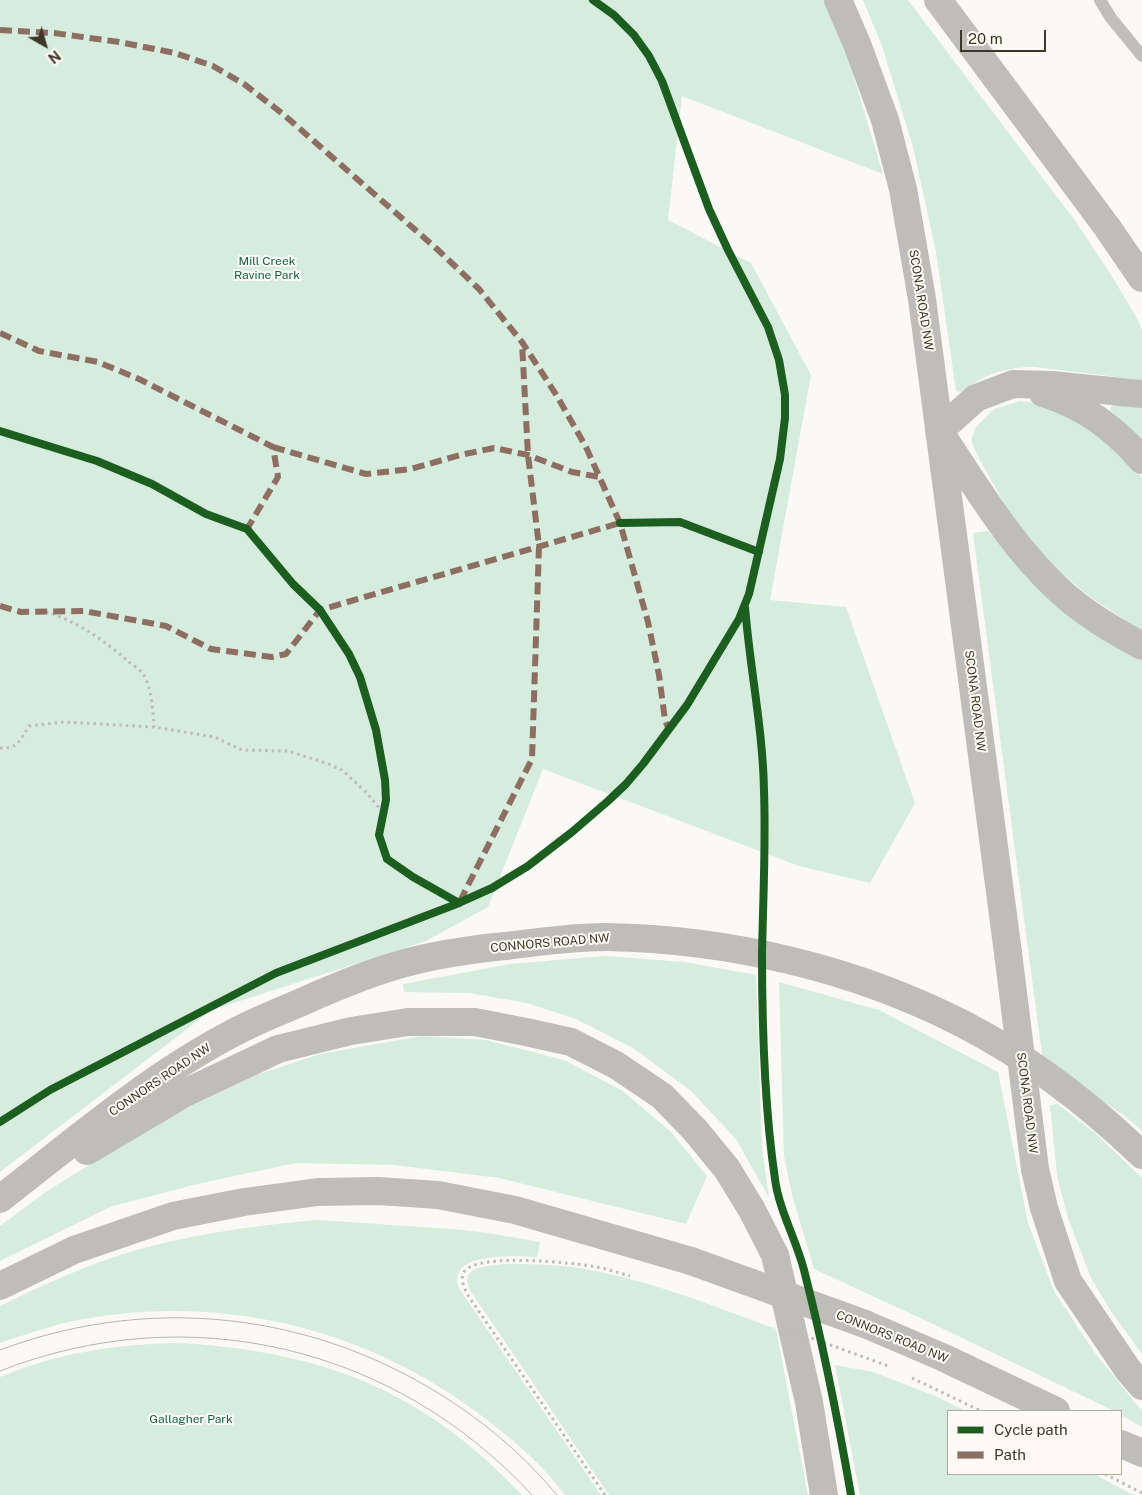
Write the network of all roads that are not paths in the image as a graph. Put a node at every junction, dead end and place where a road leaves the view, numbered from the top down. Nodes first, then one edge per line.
1 (838, 0) edge
2 (938, 0) edge
3 (1100, 0) edge
4 (1142, 56) edge
5 (1142, 278) edge
6 (1013, 384) junction
7 (1142, 394) edge
8 (940, 431) junction
9 (1142, 460) edge
10 (1142, 646) edge
11 (1142, 1155) edge
12 (0, 1198) edge
13 (0, 1204) edge
14 (0, 1286) edge
15 (1142, 1386) edge
16 (1054, 1410) edge
17 (1122, 1444) edge
18 (1142, 1453) edge
19 (824, 1495) edge

1 - 8 main road, SCONA ROAD NW
2 - 5 main road
3 - 4 lane
6 - 7 main road
6 - 8 main road
6 - 9 main road
8 - 10 main road
8 - 15 main road, SCONA ROAD NW, bridge
11 - 12 main road, CONNORS ROAD NW
13 - 19 main road
14 - 16 main road, CONNORS ROAD NW, bridge
17 - 18 main road

